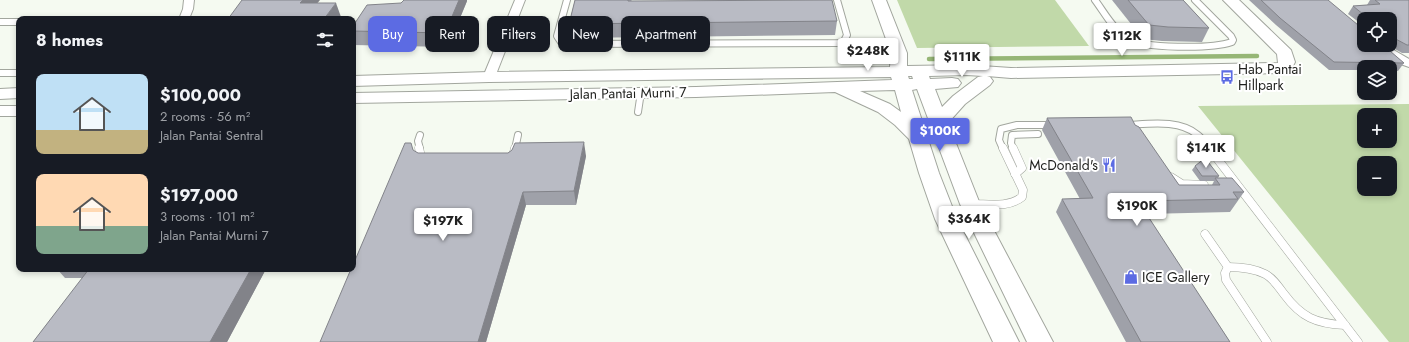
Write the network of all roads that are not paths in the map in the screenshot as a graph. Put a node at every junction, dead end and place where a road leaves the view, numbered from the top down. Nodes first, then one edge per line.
1 (189, 0) edge
2 (520, 0) edge
3 (567, 0) edge
4 (837, 0) edge
5 (879, 0) edge
6 (1095, 0) edge
7 (1195, 0) edge
8 (1230, 0) edge
9 (185, 16) edge
10 (0, 22) edge
11 (16, 22) edge
12 (1387, 52) edge
13 (899, 53) junction
14 (1409, 63) edge
15 (16, 73) edge
16 (1011, 73) junction
17 (0, 74) edge
18 (488, 76) junction
19 (900, 78) junction
20 (921, 78) junction
21 (356, 81) edge
22 (984, 81) junction
23 (834, 87) junction
24 (641, 92) junction
25 (16, 93) edge
26 (0, 94) edge
27 (356, 98) edge
28 (0, 111) edge
29 (16, 111) edge
30 (638, 112) dead end
31 (939, 122) junction
32 (1063, 125) edge
33 (1116, 125) edge
34 (1038, 134) dead end
35 (420, 135) dead end
36 (518, 135) dead end
37 (920, 140) junction
38 (430, 161) edge
39 (511, 161) edge
40 (1164, 168) edge
41 (1015, 174) junction
42 (1214, 185) edge
43 (970, 204) junction
44 (1206, 234) dead end
45 (1228, 267) junction
46 (1345, 325) junction
47 (1006, 342) edge
48 (1040, 342) edge
49 (1267, 342) edge
50 (1358, 342) edge

1 - 9 street
2 - 18 street
3 - 4 lane
5 - 13 main road
6 - 7 lane
8 - 16 main road
10 - 11 lane
12 - 14 street
13 - 19 main road
13 - 20 main road
15 - 17 lane
16 - 20 main road
16 - 22 main road
18 - 19 main road, Jalan Pantai Murni 7
18 - 21 main road, Jalan Pantai Murni 7
19 - 20 main road
19 - 23 main road, Jalan Pantai Murni 7
19 - 37 main road
20 - 22 main road
20 - 31 main road
22 - 31 main road
23 - 24 main road, Jalan Pantai Murni 7
23 - 37 main road
24 - 27 main road, Jalan Pantai Murni 7
24 - 30 lane
25 - 26 main road
28 - 29 main road
31 - 43 main road
32 - 41 lane
33 - 46 lane
34 - 41 lane
35 - 38 lane
36 - 39 lane
37 - 47 main road
40 - 42 lane
41 - 43 lane
43 - 48 main road
44 - 45 lane
45 - 46 lane
45 - 49 lane
46 - 50 lane

